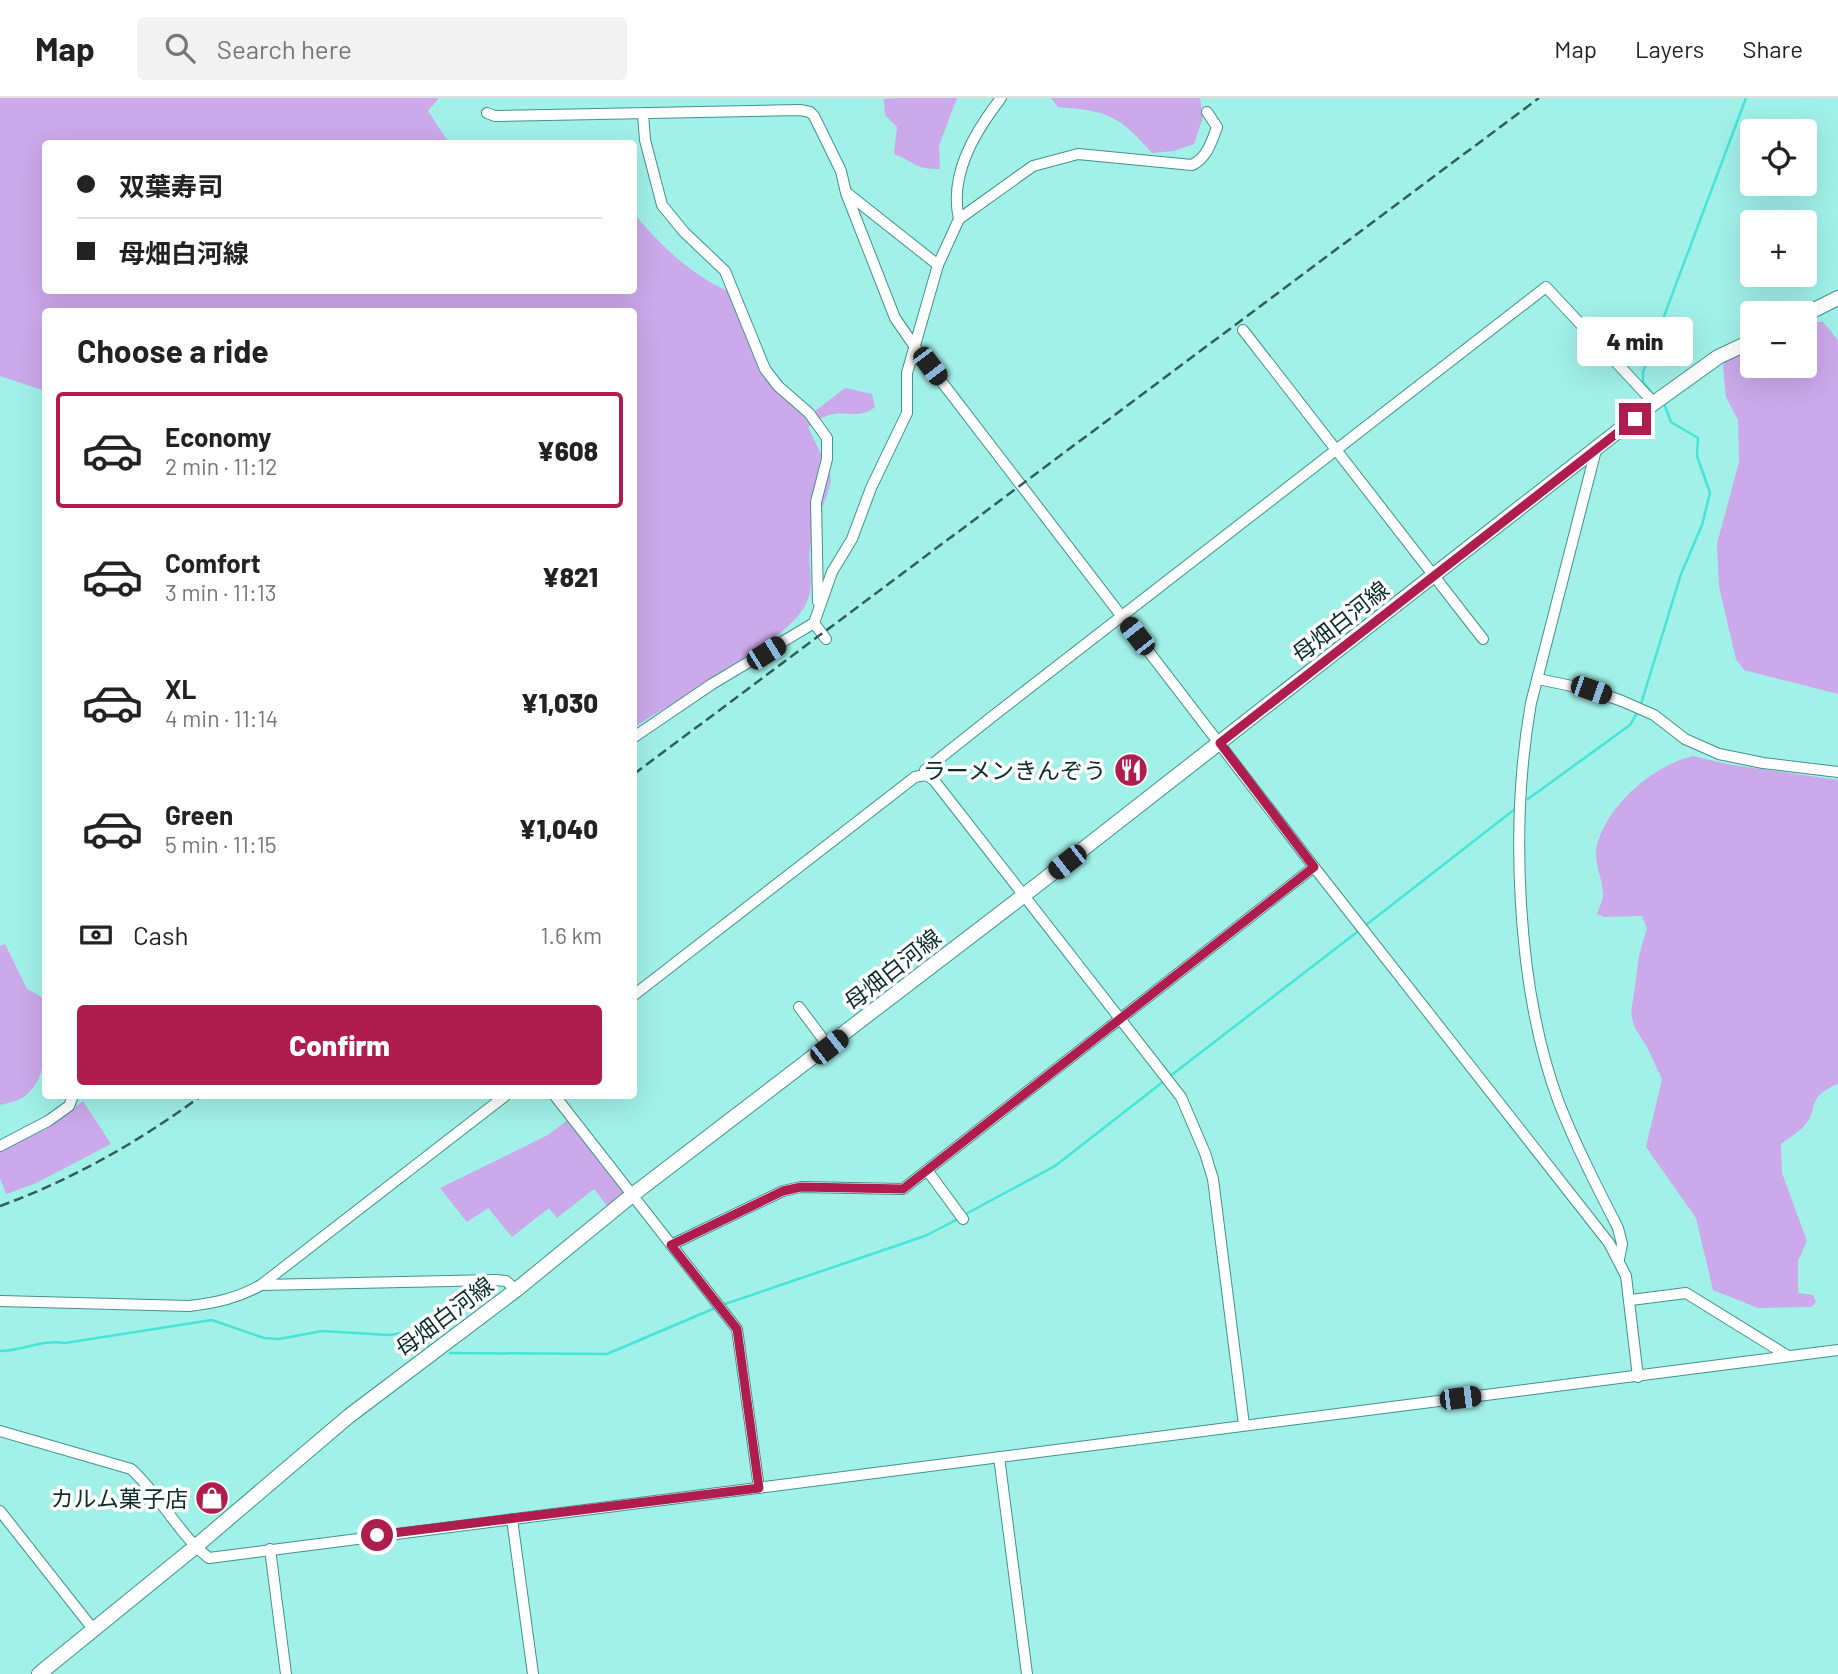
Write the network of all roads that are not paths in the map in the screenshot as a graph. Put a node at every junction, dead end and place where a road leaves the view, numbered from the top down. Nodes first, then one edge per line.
1 (1001, 98) edge
2 (1207, 112) dead end
3 (486, 113) dead end
4 (643, 114) junction
5 (846, 192) junction
6 (959, 219) junction
7 (938, 265) junction
8 (1838, 299) edge
9 (1817, 309) edge
10 (1243, 330) dead end
11 (915, 347) junction
12 (1740, 347) edge
13 (1654, 403) junction
14 (1337, 449) junction
15 (1596, 450) junction
16 (1434, 576) junction
17 (818, 608) junction
18 (1122, 616) junction
19 (814, 623) junction
20 (825, 639) dead end
21 (1483, 639) dead end
22 (1538, 679) junction
23 (637, 735) edge
24 (1220, 743) junction
25 (1838, 772) edge
26 (925, 775) junction
27 (1314, 867) junction
28 (1023, 896) junction
29 (637, 993) edge
30 (799, 1007) dead end
31 (1120, 1020) junction
32 (829, 1047) junction
33 (72, 1099) edge
34 (501, 1099) edge
35 (557, 1099) edge
36 (0, 1146) edge
37 (926, 1170) junction
38 (631, 1196) junction
39 (963, 1219) dead end
40 (671, 1245) junction
41 (1619, 1259) junction
42 (261, 1285) junction
43 (516, 1290) junction
44 (1631, 1300) junction
45 (0, 1301) edge
46 (1838, 1350) edge
47 (1788, 1356) junction
48 (1638, 1377) junction
49 (1244, 1425) junction
50 (5, 1433) edge
51 (0, 1443) edge
52 (999, 1457) junction
53 (759, 1488) junction
54 (0, 1511) edge
55 (512, 1519) junction
56 (195, 1547) junction
57 (270, 1549) junction
58 (93, 1629) junction
59 (39, 1674) edge
60 (286, 1674) edge
61 (533, 1674) edge
62 (1027, 1674) edge

1 - 6 street
2 - 6 street
3 - 4 street
4 - 5 street
4 - 17 street
5 - 7 street
5 - 11 street
6 - 7 street
7 - 11 street
8 - 9 main road
10 - 14 street
11 - 17 street
11 - 18 street
12 - 13 main road, 母畑白河線
13 - 14 street
13 - 15 main road, 母畑白河線
14 - 16 street
14 - 18 street
15 - 16 main road, 母畑白河線
15 - 22 street
16 - 21 street
16 - 24 main road, 母畑白河線
17 - 19 street
18 - 24 street
18 - 26 street
19 - 20 street
19 - 23 street
22 - 25 street
22 - 41 street
24 - 27 street
24 - 28 main road, 母畑白河線
26 - 28 street
26 - 29 street
27 - 31 street
27 - 41 street
28 - 31 street
28 - 32 main road, 母畑白河線
30 - 32 street
31 - 37 street
31 - 49 street
32 - 38 main road, 母畑白河線
33 - 36 street
34 - 42 street
35 - 38 street
37 - 39 street
37 - 40 street
38 - 40 street
38 - 43 main road, 母畑白河線
40 - 53 street
41 - 44 street
42 - 43 street
42 - 45 street
43 - 56 main road, 母畑白河線
44 - 47 street
44 - 48 street
46 - 47 street
47 - 48 street
48 - 49 street
49 - 52 street
50 - 51 street
50 - 56 street
52 - 53 street
52 - 62 street
53 - 55 street
54 - 58 street
55 - 57 street
55 - 61 street
56 - 57 street
56 - 58 main road, 母畑白河線
57 - 60 street
58 - 59 main road, 母畑白河線

